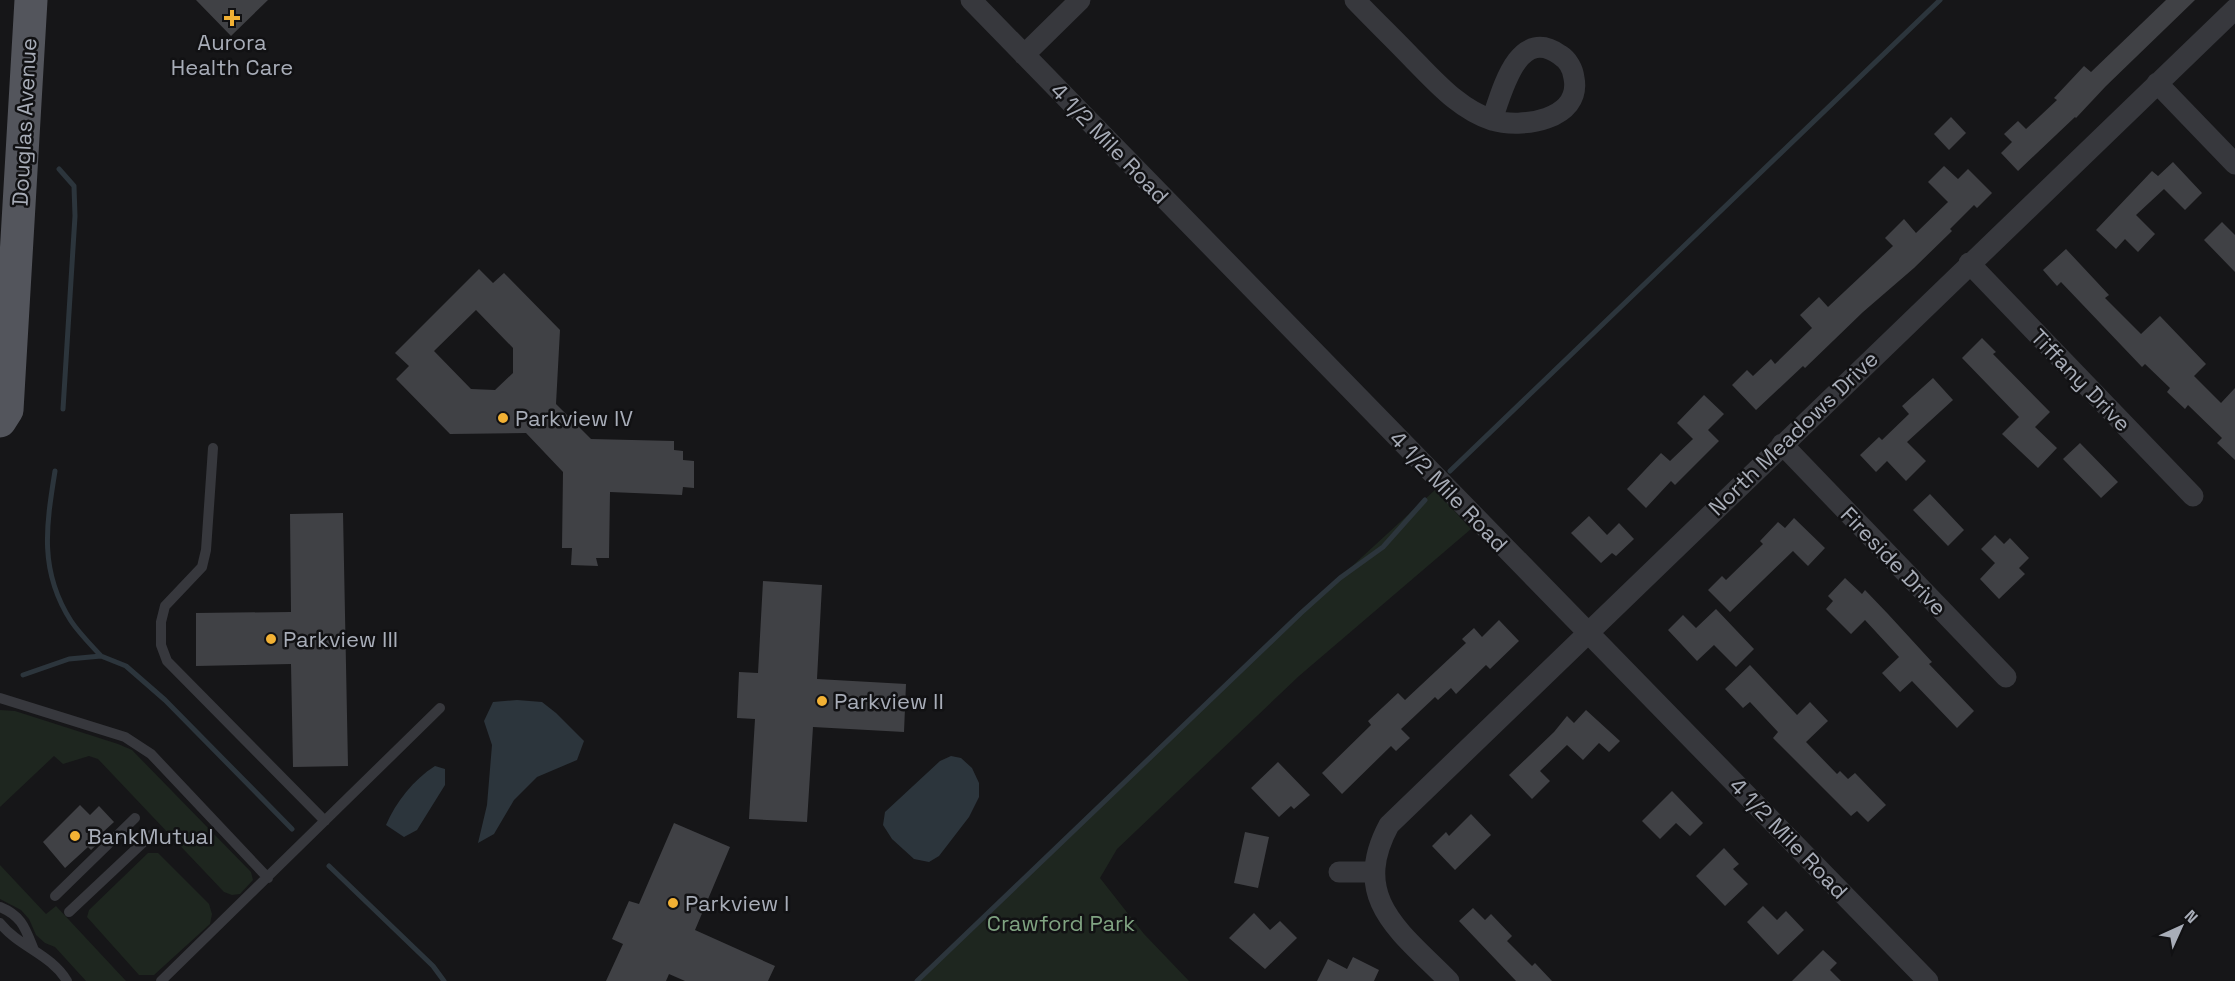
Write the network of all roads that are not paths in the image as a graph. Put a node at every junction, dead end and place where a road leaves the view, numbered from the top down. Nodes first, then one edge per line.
1 (31, 0) edge
2 (971, 0) edge
3 (1080, 0) edge
4 (1355, 0) edge
5 (2235, 9) edge
6 (1024, 55) junction
7 (2157, 83) junction
8 (1492, 120) dead end
9 (2235, 164) edge
10 (1969, 263) junction
11 (0, 421) edge
12 (1782, 444) junction
13 (213, 448) dead end
14 (2193, 496) dead end
15 (1588, 632) junction
16 (2006, 677) dead end
17 (0, 698) edge
18 (440, 708) dead end
19 (135, 818) dead end
20 (325, 821) junction
21 (151, 835) dead end
22 (1339, 872) dead end
23 (1374, 872) junction
24 (268, 878) junction
25 (55, 896) dead end
26 (0, 907) edge
27 (69, 912) dead end
28 (0, 923) edge
29 (34, 950) junction
30 (67, 981) edge
31 (161, 981) edge
32 (1449, 981) edge
33 (1928, 981) edge

1 - 11 main road, Douglas Avenue
2 - 6 street, 4 1/2 Mile Road
3 - 6 street
4 - 8 street
5 - 7 street, North Meadows Drive
6 - 15 street, 4 1/2 Mile Road
7 - 9 street
7 - 10 street, North Meadows Drive
10 - 12 street, North Meadows Drive
10 - 14 street, Tiffany Drive
12 - 15 street, North Meadows Drive
12 - 16 street, Fireside Drive
13 - 20 lane
15 - 23 street, North Meadows Drive
15 - 33 street, 4 1/2 Mile Road
17 - 24 lane
18 - 20 lane
19 - 25 lane
20 - 24 lane
21 - 27 lane
22 - 23 street
23 - 32 street
24 - 31 lane
26 - 29 lane
28 - 29 lane
29 - 30 lane

